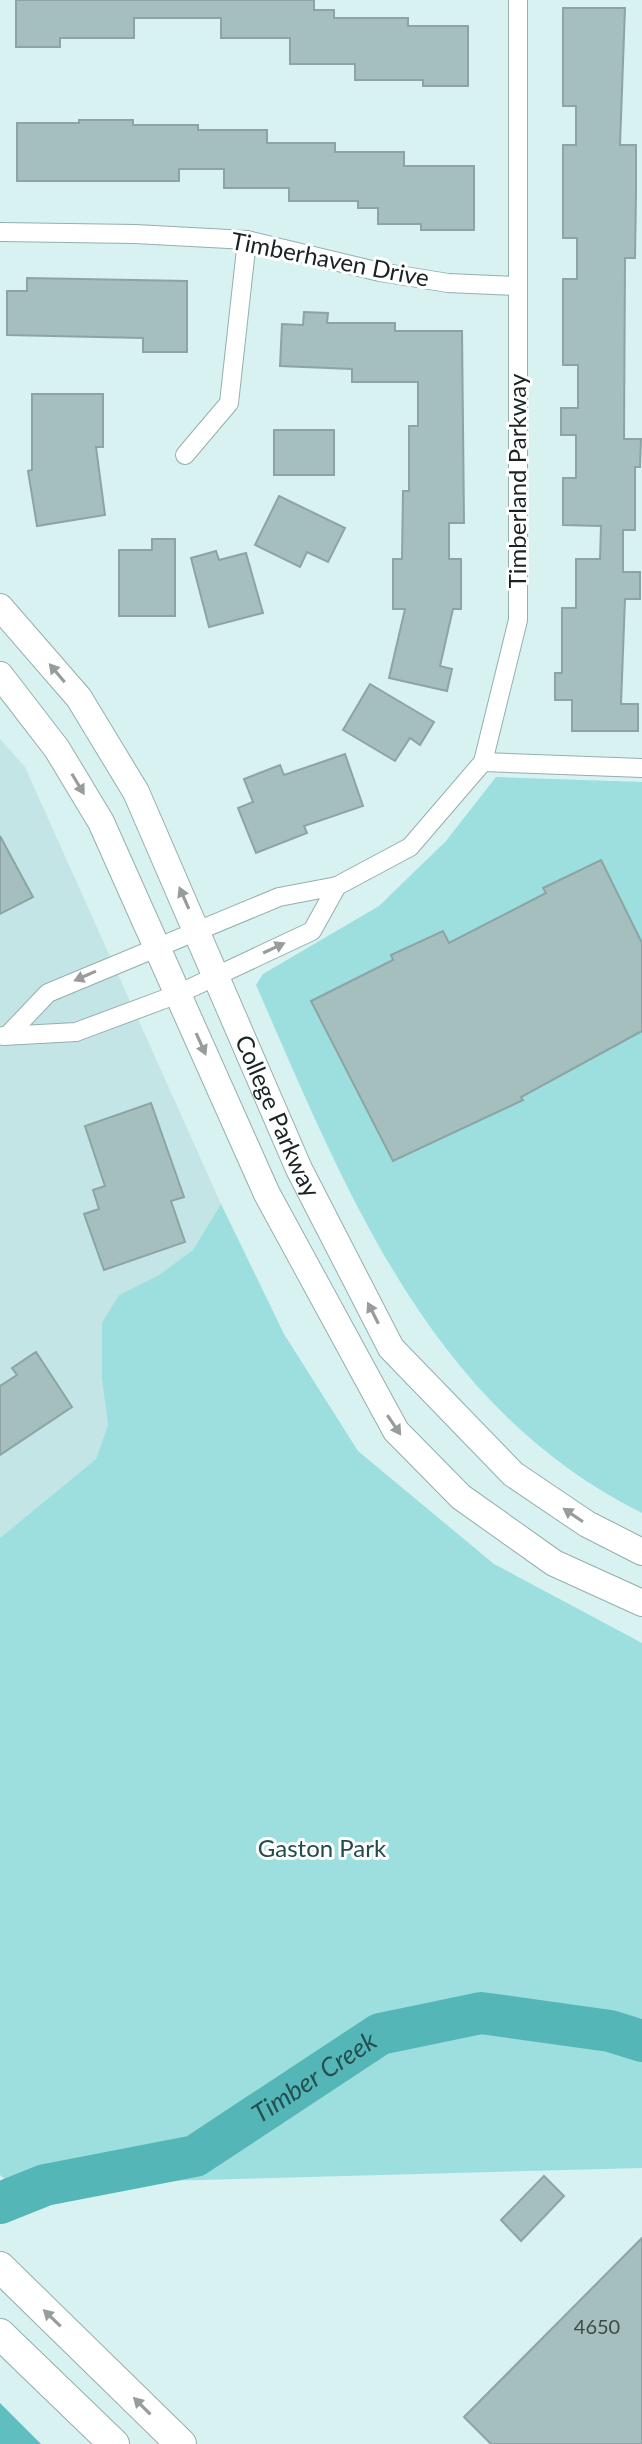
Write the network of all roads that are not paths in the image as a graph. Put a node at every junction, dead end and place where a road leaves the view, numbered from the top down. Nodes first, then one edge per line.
1 (518, 0) edge
2 (0, 232) edge
3 (247, 240) junction
4 (517, 286) junction
5 (185, 455) dead end
6 (0, 607) edge
7 (0, 675) edge
8 (483, 762) junction
9 (642, 768) edge
10 (337, 886) junction
11 (198, 929) junction
12 (157, 945) junction
13 (217, 975) junction
14 (178, 994) junction
15 (4, 1036) edge
16 (391, 1348) junction
17 (361, 1369) junction
18 (642, 1552) edge
19 (642, 1603) edge
20 (0, 2267) edge
21 (0, 2334) edge
22 (114, 2444) edge
23 (181, 2444) edge

1 - 4 street, Timberland Parkway
2 - 3 street, Timberhaven Drive
3 - 4 street, Timberhaven Drive
3 - 5 street
4 - 8 street, Timberland Parkway
11 -> 6 main road, College Parkway
7 -> 12 main road, College Parkway
8 - 9 street
8 - 10 street, Timberland Parkway
10 - 11 street, Timberland Parkway
13 -> 10 street
11 - 12 street, Timberland Parkway
11 - 13 main road, College Parkway
12 - 14 main road, College Parkway
12 -> 15 street, Timberland Parkway
13 - 14 street
16 -> 13 main road, College Parkway
14 - 15 street
14 -> 17 main road, College Parkway
16 - 17 main road
18 -> 16 main road, College Parkway
17 -> 19 main road, College Parkway
23 -> 20 main road
21 - 22 main road

